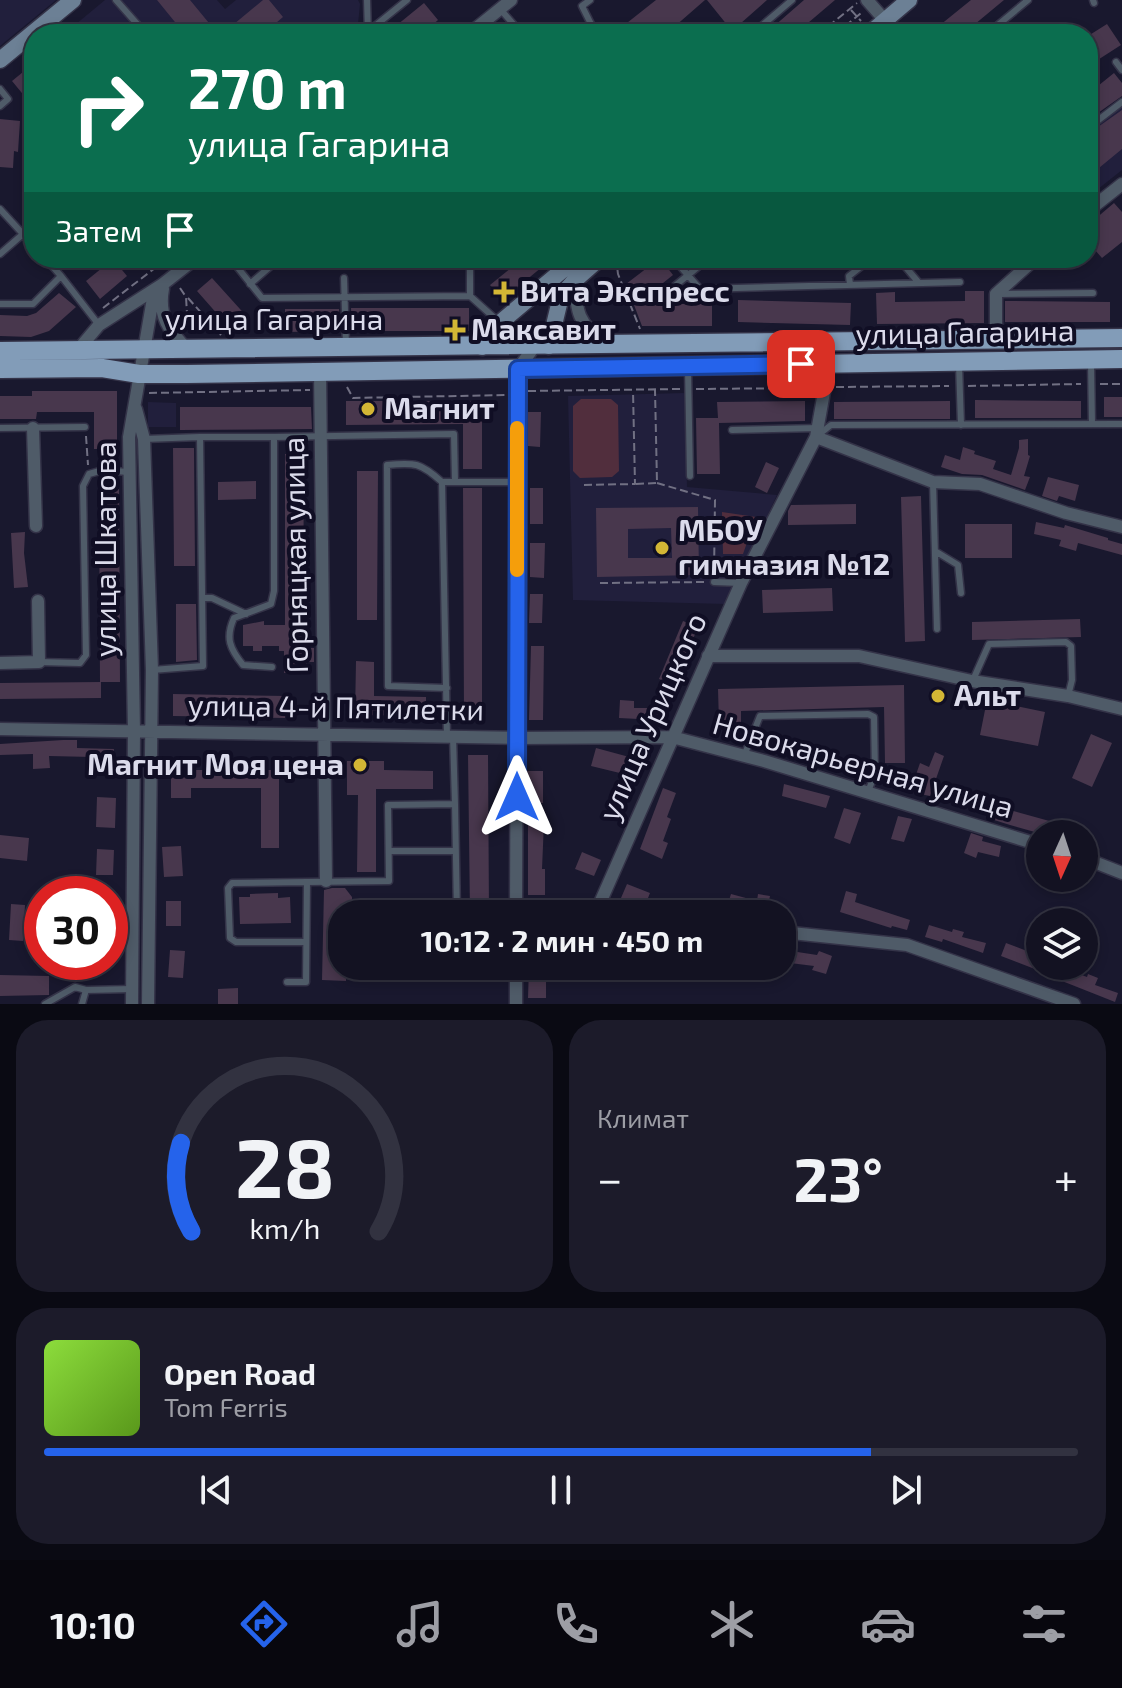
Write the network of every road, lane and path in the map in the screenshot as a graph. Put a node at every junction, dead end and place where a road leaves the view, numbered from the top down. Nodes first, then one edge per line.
1 (116, 0) edge
2 (367, 0) edge
3 (407, 0) edge
4 (590, 0) edge
5 (792, 0) edge
6 (909, 0) edge
7 (1028, 0) edge
8 (65, 2) edge
9 (866, 2) edge
10 (506, 4) edge
11 (850, 9) junction
12 (857, 17) junction
13 (885, 21) junction
14 (40, 24) edge
15 (137, 24) edge
16 (367, 24) edge
17 (378, 24) edge
18 (483, 24) edge
19 (517, 24) edge
20 (591, 24) edge
21 (764, 24) edge
22 (831, 24) edge
23 (848, 24) edge
24 (863, 24) edge
25 (875, 24) edge
26 (888, 24) edge
27 (999, 24) edge
28 (24, 39) edge
29 (0, 60) edge
30 (1116, 62) dead end
31 (1122, 70) edge
32 (0, 89) edge
33 (1122, 102) edge
34 (0, 106) edge
35 (1098, 120) edge
36 (1122, 184) edge
37 (1098, 203) edge
38 (0, 209) edge
39 (23, 234) joint
40 (0, 254) edge
41 (54, 268) edge
42 (156, 268) edge
43 (183, 268) edge
44 (238, 268) edge
45 (268, 268) edge
46 (470, 268) edge
47 (566, 268) edge
48 (589, 268) edge
49 (617, 268) edge
50 (681, 268) edge
51 (697, 268) edge
52 (859, 268) edge
53 (906, 268) edge
54 (1025, 268) edge
55 (61, 276) junction
56 (688, 276) junction
57 (344, 278) dead end
58 (552, 280) junction
59 (575, 280) junction
60 (960, 282) dead end
61 (919, 283) junction
62 (163, 284) junction
63 (250, 284) junction
64 (850, 285) junction
65 (180, 288) dead end
66 (671, 289) dead end
67 (1093, 293) dead end
68 (996, 294) junction
69 (470, 296) junction
70 (186, 297) junction
71 (345, 297) junction
72 (0, 304) edge
73 (96, 320) junction
74 (499, 322) junction
75 (222, 336) dead end
76 (641, 336) dead end
77 (1122, 338) edge
78 (996, 340) junction
79 (188, 342) junction
80 (840, 342) junction
81 (606, 345) junction
82 (542, 346) junction
83 (482, 347) junction
84 (346, 348) junction
85 (143, 349) junction
86 (78, 350) junction
87 (0, 351) edge
88 (1091, 359) junction
89 (1122, 359) edge
90 (959, 361) junction
91 (829, 364) junction
92 (688, 366) junction
93 (569, 368) junction
94 (0, 369) edge
95 (518, 369) junction
96 (139, 374) junction
97 (320, 380) junction
98 (1091, 384) junction
99 (1122, 384) edge
100 (346, 386) dead end
101 (477, 386) dead end
102 (960, 386) junction
103 (824, 388) junction
104 (688, 389) junction
105 (633, 390) junction
106 (655, 390) junction
107 (518, 392) junction
108 (148, 393) dead end
109 (477, 396) junction
110 (135, 406) junction
111 (1092, 424) junction
112 (1122, 424) edge
113 (961, 425) junction
114 (85, 427) joint
115 (0, 428) edge
116 (33, 428) junction
117 (732, 430) dead end
118 (817, 433) junction
119 (322, 436) junction
120 (200, 437) junction
121 (274, 437) junction
122 (144, 439) junction
123 (128, 472) junction
124 (89, 474) junction
125 (690, 476) dead end
126 (442, 482) junction
127 (455, 482) junction
128 (516, 482) junction
129 (933, 482) junction
130 (657, 483) junction
131 (635, 484) junction
132 (584, 485) dead end
133 (36, 526) dead end
134 (1122, 527) edge
135 (935, 551) junction
136 (714, 582) junction
137 (600, 583) dead end
138 (741, 583) junction
139 (961, 593) dead end
140 (202, 598) junction
141 (38, 601) dead end
142 (246, 614) junction
143 (937, 629) dead end
144 (708, 656) junction
145 (39, 662) junction
146 (0, 663) edge
147 (272, 667) dead end
148 (152, 670) junction
149 (972, 681) junction
150 (447, 688) junction
151 (1068, 696) junction
152 (1122, 709) edge
153 (0, 729) edge
154 (134, 731) junction
155 (150, 731) junction
156 (324, 734) junction
157 (450, 736) junction
158 (672, 737) junction
159 (518, 738) junction
160 (744, 756) junction
161 (867, 794) junction
162 (455, 804) junction
163 (1026, 841) edge
164 (389, 851) junction
165 (455, 851) junction
166 (1098, 864) edge
167 (1122, 873) edge
168 (326, 881) junction
169 (307, 882) junction
170 (457, 900) edge
171 (516, 900) edge
172 (601, 900) edge
173 (796, 933) edge
174 (306, 942) junction
175 (516, 980) edge
176 (287, 982) dead end
177 (132, 989) junction
178 (86, 990) junction
179 (45, 1004) edge
180 (82, 1004) edge
181 (132, 1004) edge
182 (148, 1004) edge
183 (516, 1004) edge
184 (1074, 1004) edge

1 - 15 lane
2 - 16 lane
3 - 17 lane
4 - 20 lane
5 - 21 lane
6 - 13 main road
7 - 27 lane
8 - 14 main road
9 - 11 path
9 - 12 path
9 - 13 street
10 - 18 street
10 - 19 lane
11 - 12 path
11 - 22 path
12 - 23 path
12 - 24 path
13 - 25 main road
13 - 26 street
28 - 29 main road
30 - 31 lane
32 - 34 lane
33 - 35 lane
36 - 37 street
38 - 39 lane
39 - 40 lane
41 - 55 lane
42 - 73 path
43 - 62 street
44 - 63 lane
45 - 63 lane
46 - 69 lane
47 - 58 main road
48 - 59 main road
49 - 76 path
50 - 56 lane
51 - 56 lane
52 - 64 lane
53 - 61 lane
54 - 68 street
55 - 72 lane
55 - 73 lane
56 - 64 lane
56 - 66 lane
57 - 71 lane
58 - 74 main road
58 - 82 main road
59 - 81 street
59 - 82 main road
60 - 61 lane
61 - 64 lane
62 - 73 street
62 - 79 street
62 - 85 street
63 - 71 lane
65 - 70 path
67 - 68 lane
68 - 78 street
69 - 71 lane
69 - 74 lane
70 - 75 path
70 - 79 path
71 - 84 lane
73 - 86 street
74 - 83 main road
77 - 78 main road, улица Гагарина
78 - 80 main road, улица Гагарина
79 - 84 main road, улица Гагарина
79 - 85 main road, улица Гагарина
80 - 81 main road, улица Гагарина
80 - 91 main road
81 - 82 main road, улица Гагарина
82 - 83 main road, улица Гагарина
82 - 93 main road
82 - 95 main road
83 - 84 main road, улица Гагарина
85 - 86 main road, улица Гагарина
85 - 96 street
86 - 87 main road, улица Гагарина
88 - 89 main road, улица Гагарина
88 - 90 main road, улица Гагарина
88 - 98 lane
90 - 91 main road, улица Гагарина
90 - 102 lane
91 - 92 main road, улица Гагарина
91 - 103 street, улица Урицкого
92 - 93 main road, улица Гагарина
92 - 104 lane
93 - 95 main road, улица Гагарина
94 - 96 main road, улица Гагарина
95 - 97 main road, улица Гагарина
95 - 107 street
96 - 97 main road, улица Гагарина
96 - 110 street
97 - 108 path
97 - 119 street, Горняцкая улица
98 - 99 path
98 - 102 path
98 - 111 lane
100 - 109 path
101 - 109 path
102 - 103 path
102 - 113 lane
103 - 104 path
103 - 118 street, улица Урицкого
104 - 106 path
104 - 125 lane
105 - 106 path
105 - 107 path
105 - 131 path
106 - 130 path
107 - 109 path
107 - 128 street
110 - 122 street, улица Шкатова
110 - 123 street, улица Шкатова
111 - 112 lane
111 - 113 lane
113 - 118 lane
114 - 116 lane
114 - 124 path
115 - 116 lane
116 - 133 street
117 - 118 lane
118 - 129 street
118 - 138 street, улица Урицкого
119 - 121 lane
119 - 127 lane
119 - 156 street, Горняцкая улица
120 - 121 lane
120 - 122 lane
120 - 140 lane
121 - 142 lane
122 - 148 street, улица Шкатова
123 - 124 lane
123 - 154 street, улица Шкатова
124 - 145 lane
126 - 127 lane
126 - 150 lane
126 - 150 lane
127 - 128 lane
128 - 159 street
129 - 134 street
129 - 135 lane
130 - 131 path
130 - 136 path
131 - 132 path
135 - 139 lane
135 - 143 lane
136 - 137 path
136 - 138 lane
138 - 144 street, улица Урицкого
140 - 142 lane
140 - 148 lane
141 - 145 street
142 - 147 lane
144 - 149 street
144 - 158 street, улица Урицкого
145 - 146 street
148 - 155 street, улица Шкатова
149 - 151 street
149 - 151 lane
150 - 157 lane
151 - 152 street
153 - 154 street, улица 4-й Пятилетки
154 - 155 street, улица 4-й Пятилетки
154 - 177 street, улица Шкатова
155 - 156 street, улица 4-й Пятилетки
155 - 182 street, улица Шкатова
156 - 157 street, улица 4-й Пятилетки
156 - 168 street, Горняцкая улица
157 - 159 street, улица 4-й Пятилетки
157 - 162 lane
158 - 159 street, улица 4-й Пятилетки
158 - 160 street, Новокарьерная улица
158 - 172 street, улица Урицкого
159 - 171 street
160 - 161 street, Новокарьерная улица
160 - 161 lane
161 - 163 street, Новокарьерная улица
162 - 164 lane
162 - 165 lane
164 - 165 lane
164 - 168 lane
165 - 170 lane
166 - 167 street
168 - 169 lane
169 - 174 lane
169 - 174 lane
173 - 184 street
174 - 176 lane
175 - 183 street
177 - 178 lane
177 - 181 street, улица Шкатова
178 - 179 lane
178 - 180 lane

